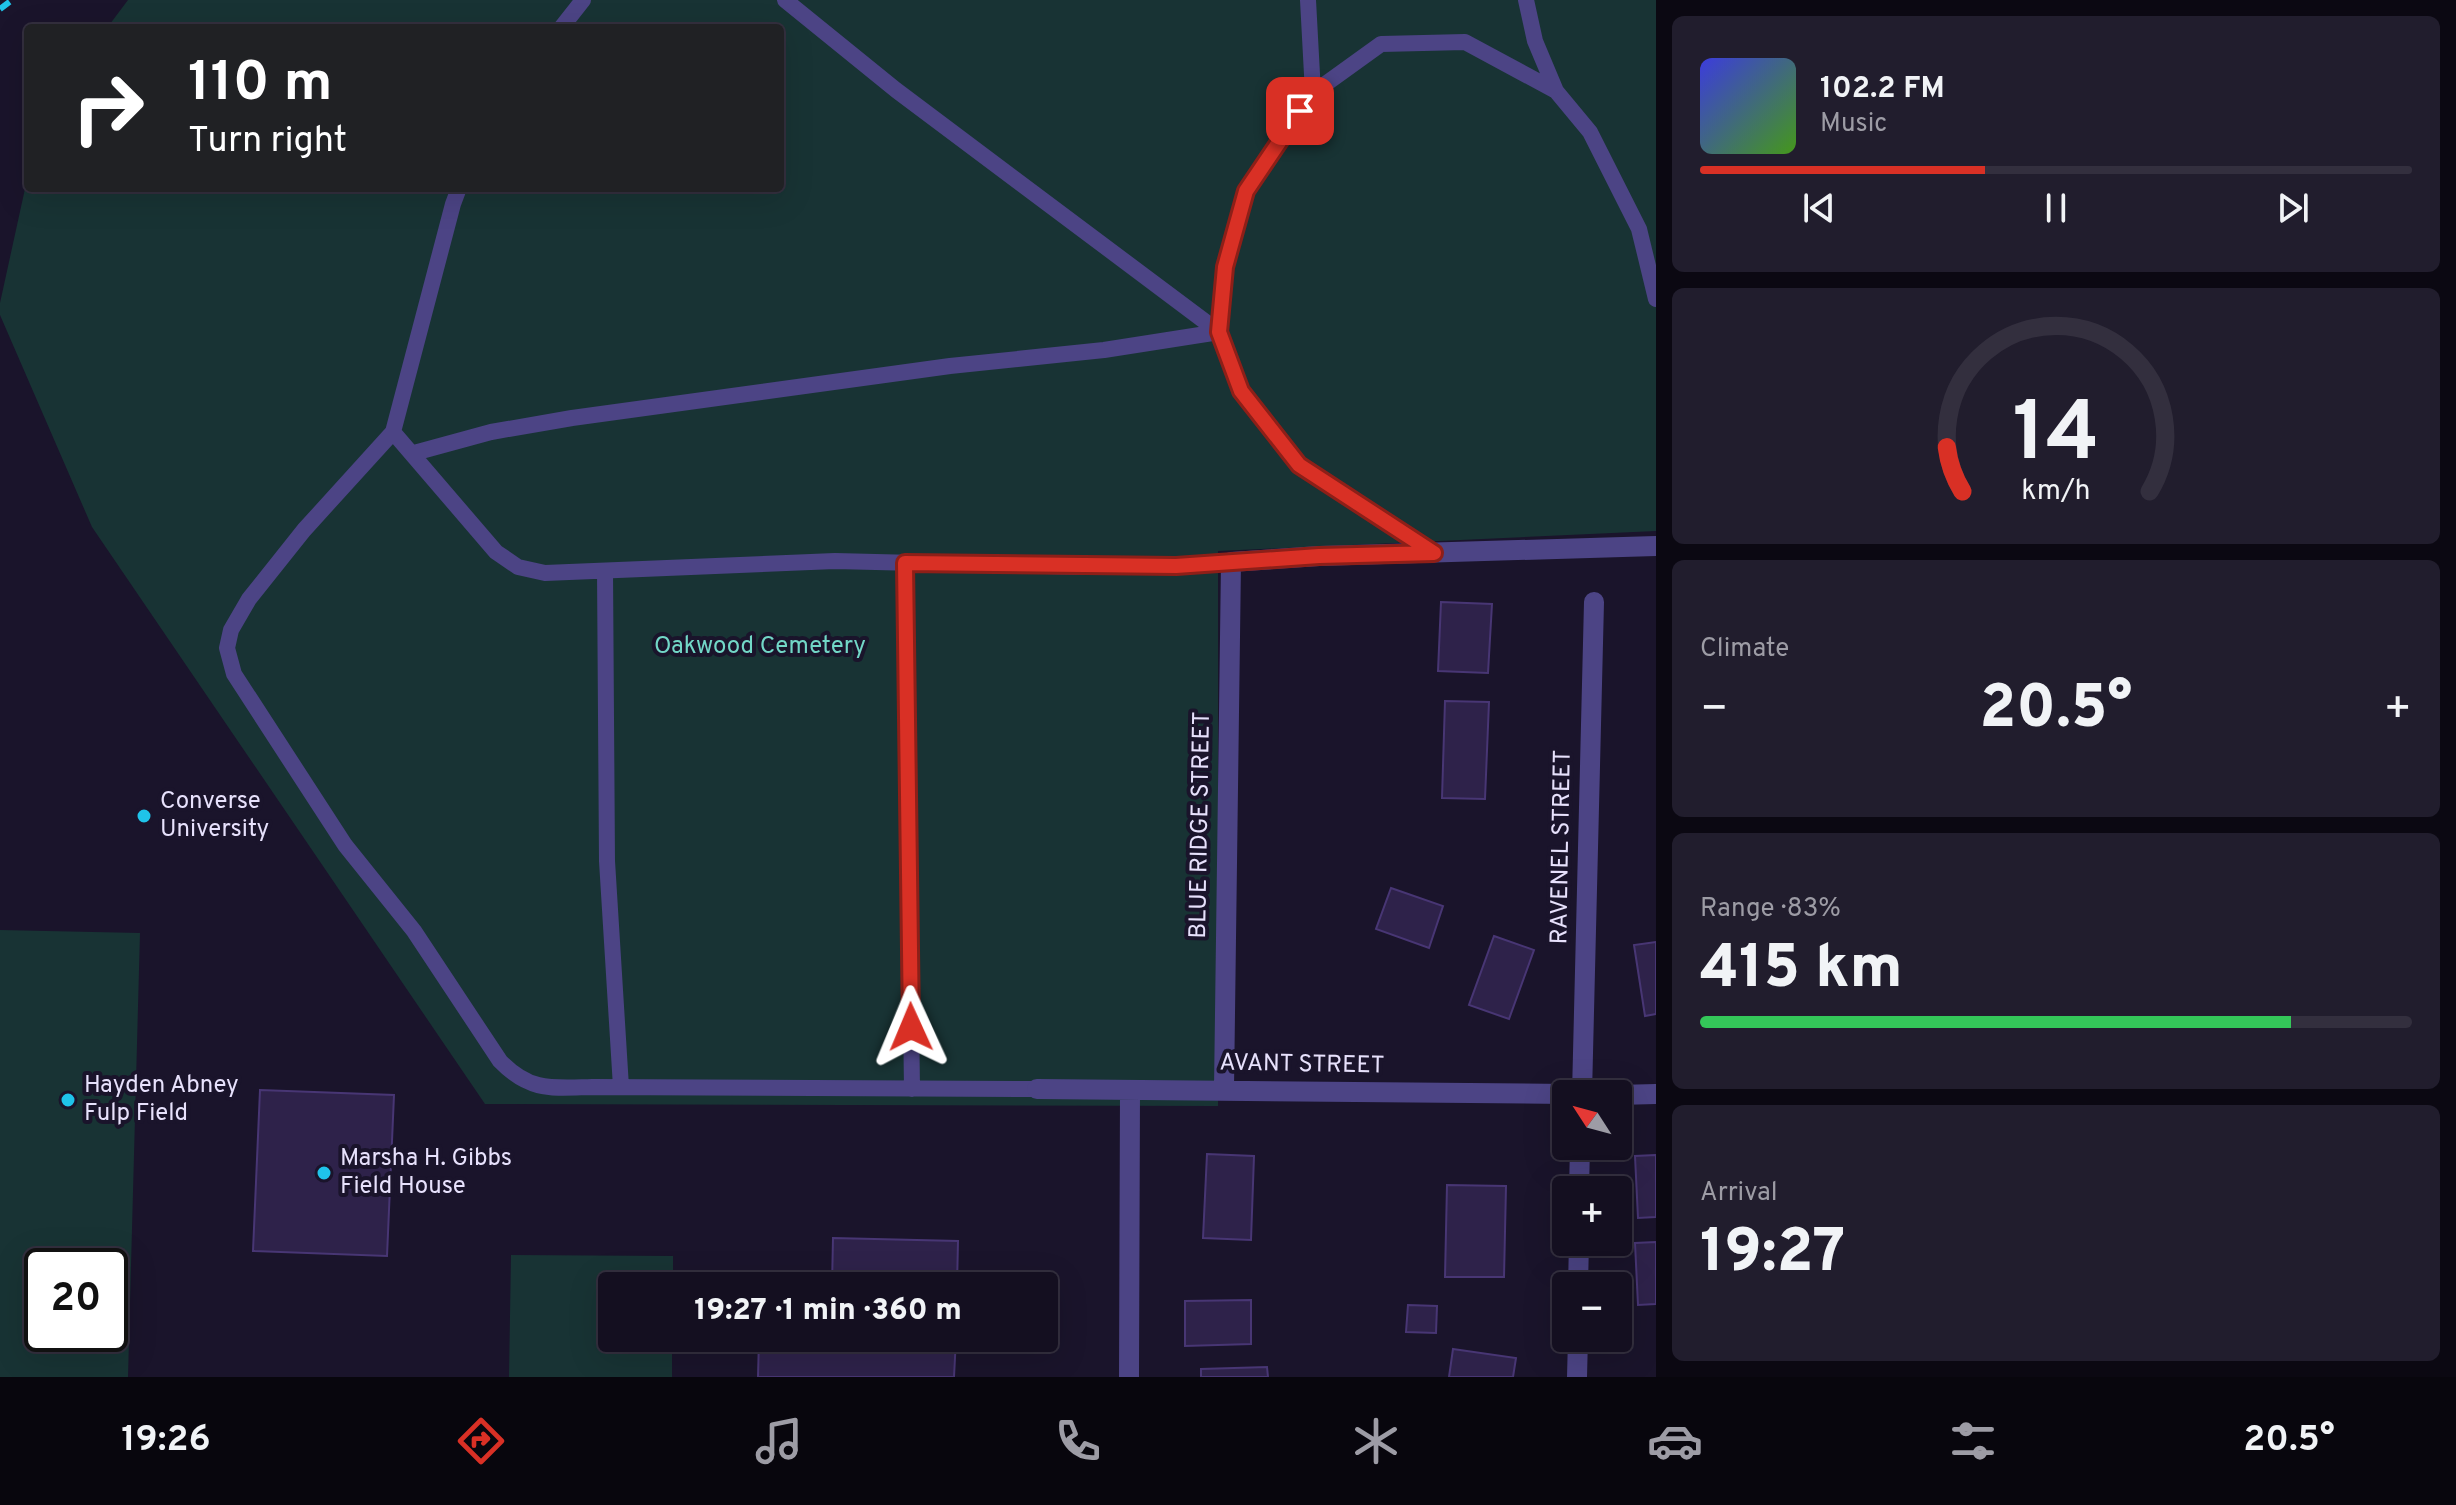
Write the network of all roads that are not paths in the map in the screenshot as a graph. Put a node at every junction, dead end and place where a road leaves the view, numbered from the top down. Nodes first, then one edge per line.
1 (583, 0) edge
2 (785, 0) edge
3 (1308, 0) edge
4 (1526, 0) edge
5 (564, 24) edge
6 (1556, 91) junction
7 (1313, 93) junction
8 (458, 192) edge
9 (1656, 299) edge
10 (1219, 332) junction
11 (393, 432) junction
12 (414, 453) junction
13 (1656, 546) edge
14 (1434, 553) junction
15 (1231, 562) junction
16 (905, 563) junction
17 (605, 571) junction
18 (1594, 602) dead end
19 (1582, 1080) edge
20 (621, 1087) junction
21 (912, 1089) junction
22 (1037, 1089) joint
23 (1224, 1089) junction
24 (1130, 1090) junction
25 (1552, 1094) edge
26 (1656, 1094) edge
27 (1632, 1095) edge
28 (1578, 1352) edge
29 (1129, 1377) edge
30 (1577, 1377) edge

1 - 5 lane
2 - 10 lane
3 - 7 lane
4 - 6 lane
6 - 7 lane
6 - 9 lane
7 - 10 lane
8 - 11 lane
10 - 12 lane
10 - 14 lane
11 - 12 lane
11 - 20 lane
12 - 17 lane
13 - 14 street
14 - 15 street
15 - 16 lane
15 - 23 street, BLUE RIDGE STREET
16 - 17 lane
16 - 21 lane
17 - 20 lane
18 - 19 street, RAVENEL STREET
20 - 21 lane
21 - 22 lane
22 - 24 street, AVANT STREET
23 - 24 street, AVANT STREET
23 - 25 street, AVANT STREET
24 - 29 street
26 - 27 street
28 - 30 street

